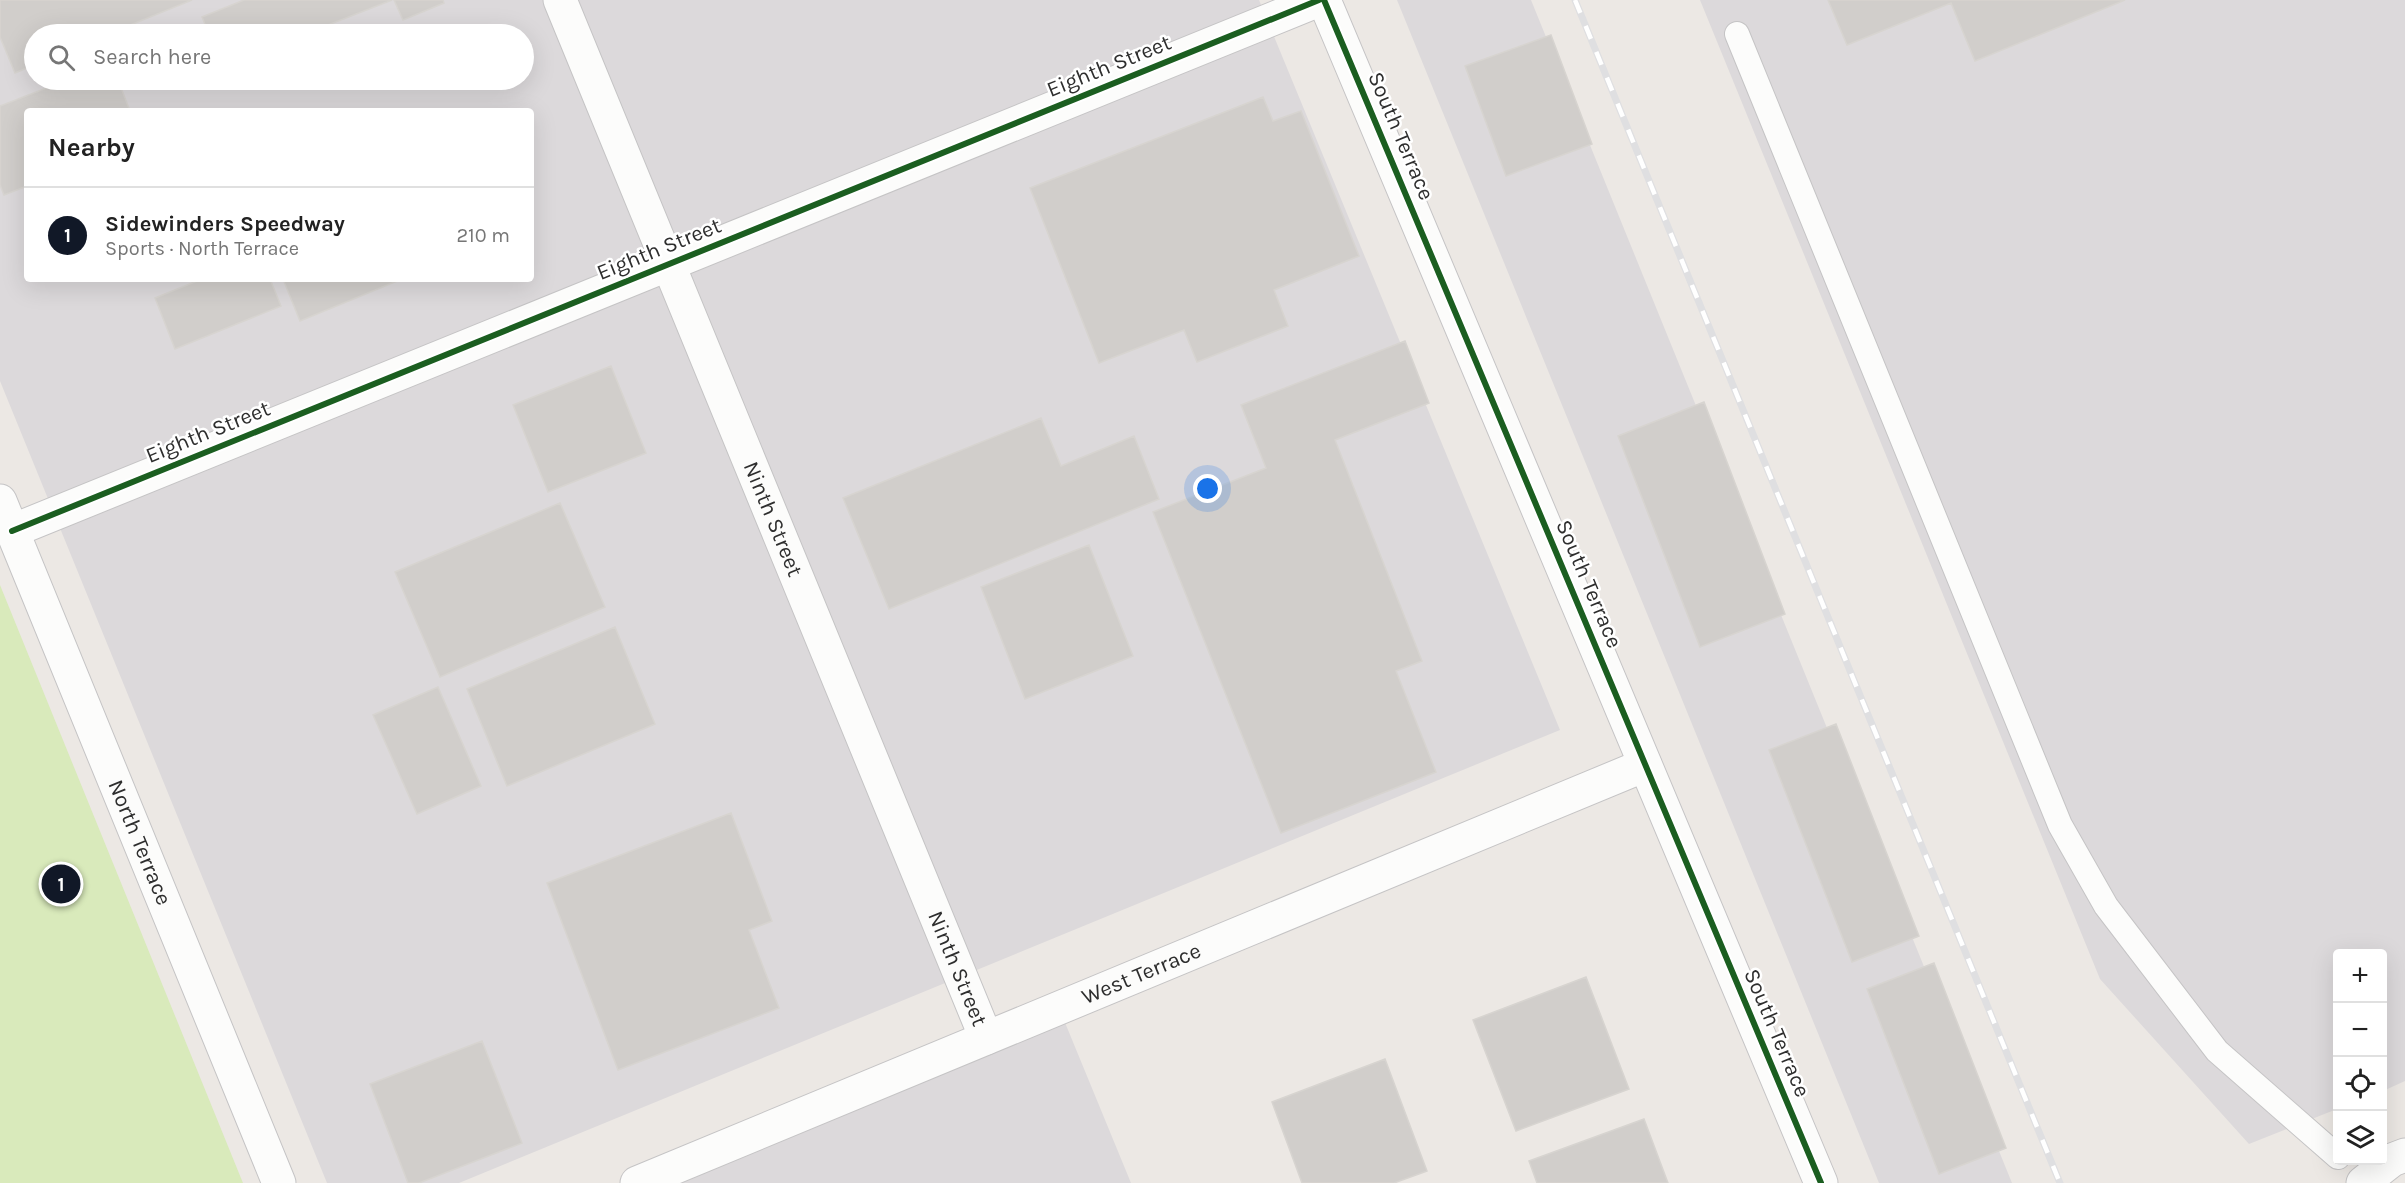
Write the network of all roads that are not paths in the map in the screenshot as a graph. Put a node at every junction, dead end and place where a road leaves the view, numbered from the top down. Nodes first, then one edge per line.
1 (560, 0) edge
2 (1319, 0) edge
3 (1324, 0) edge
4 (1737, 34) dead end
5 (668, 264) junction
6 (0, 501) edge
7 (12, 531) junction
8 (1646, 765) junction
9 (986, 1038) junction
10 (2333, 1153) edge
11 (2405, 1155) edge
12 (2356, 1175) edge
13 (279, 1183) edge
14 (637, 1183) edge
15 (1821, 1183) edge

1 - 5 street, Ninth Street
2 - 5 street, Eighth Street
3 - 8 street, South Terrace
4 - 10 lane
5 - 7 street, Eighth Street
5 - 9 street, Ninth Street
6 - 7 street, North Terrace
7 - 13 street, North Terrace
8 - 9 street, West Terrace
8 - 15 street, South Terrace
9 - 14 street, West Terrace
11 - 12 street

